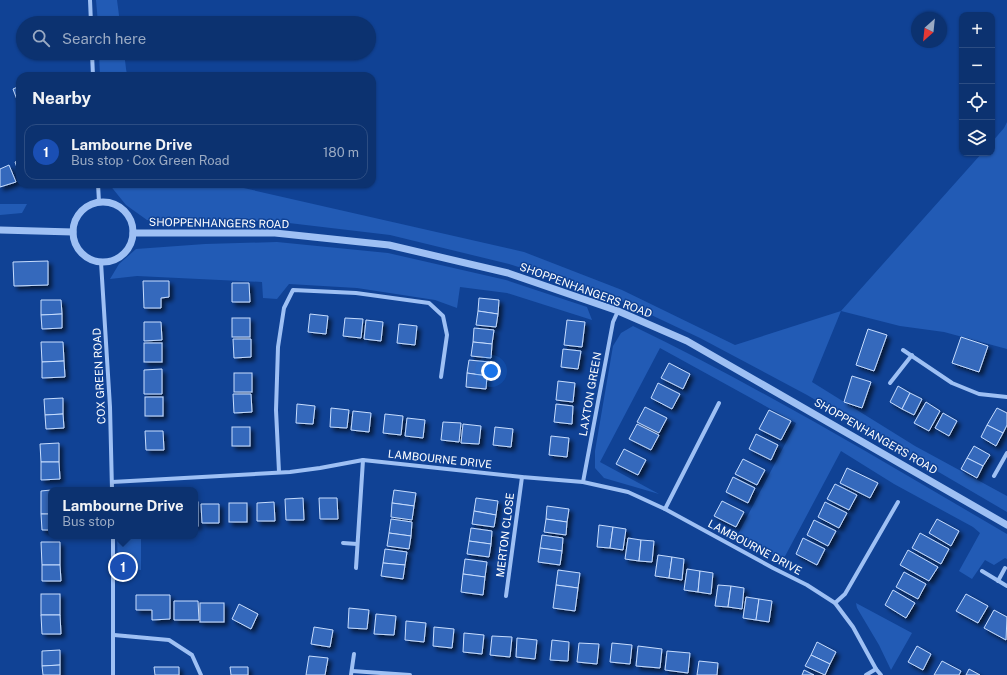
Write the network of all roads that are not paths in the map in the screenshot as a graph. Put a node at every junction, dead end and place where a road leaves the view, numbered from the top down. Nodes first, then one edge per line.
1 (90, 0) edge
2 (91, 16) edge
3 (92, 60) edge
4 (93, 72) edge
5 (98, 188) edge
6 (99, 202) junction
7 (0, 230) edge
8 (73, 232) junction
9 (132, 233) junction
10 (101, 262) junction
11 (618, 310) junction
12 (903, 350) dead end
13 (912, 355) junction
14 (441, 377) dead end
15 (890, 383) dead end
16 (1007, 397) edge
17 (719, 403) dead end
18 (1007, 453) edge
19 (363, 460) junction
20 (279, 472) junction
21 (994, 476) dead end
22 (522, 477) junction
23 (112, 482) junction
24 (583, 482) junction
25 (112, 487) edge
26 (898, 502) dead end
27 (665, 510) junction
28 (1007, 525) edge
29 (113, 539) edge
30 (343, 543) dead end
31 (357, 544) junction
32 (356, 568) dead end
33 (1006, 568) dead end
34 (982, 571) dead end
35 (998, 581) junction
36 (1007, 586) edge
37 (506, 596) dead end
38 (836, 604) junction
39 (114, 635) junction
40 (354, 654) dead end
41 (876, 669) junction
42 (352, 673) edge
43 (114, 675) edge
44 (201, 675) edge
45 (410, 675) edge
46 (866, 675) edge
47 (881, 675) edge

1 - 2 street
3 - 4 street
5 - 6 street
6 - 8 street
6 - 9 street
7 - 8 street
8 - 10 street
9 - 10 street
9 - 11 street, SHOPPENHANGERS ROAD
10 - 23 street, COX GREEN ROAD
11 - 24 street, LAXTON GREEN
11 - 28 street, SHOPPENHANGERS ROAD
12 - 13 street
13 - 15 street
13 - 16 street
14 - 20 street
17 - 27 street
18 - 21 street
19 - 20 street, LAMBOURNE DRIVE
19 - 22 street, LAMBOURNE DRIVE
19 - 31 street
20 - 23 street, LAMBOURNE DRIVE
22 - 24 street, LAMBOURNE DRIVE
22 - 37 street, MERTON CLOSE
23 - 25 street, COX GREEN ROAD
24 - 27 street, LAMBOURNE DRIVE
26 - 38 street
27 - 38 street, LAMBOURNE DRIVE
29 - 39 street
30 - 31 street
31 - 32 street
33 - 35 street
34 - 35 street
35 - 36 street
38 - 41 street, LAMBOURNE DRIVE
39 - 43 street
39 - 44 street
40 - 42 street
41 - 46 street
41 - 47 street, LAMBOURNE DRIVE
42 - 45 street

